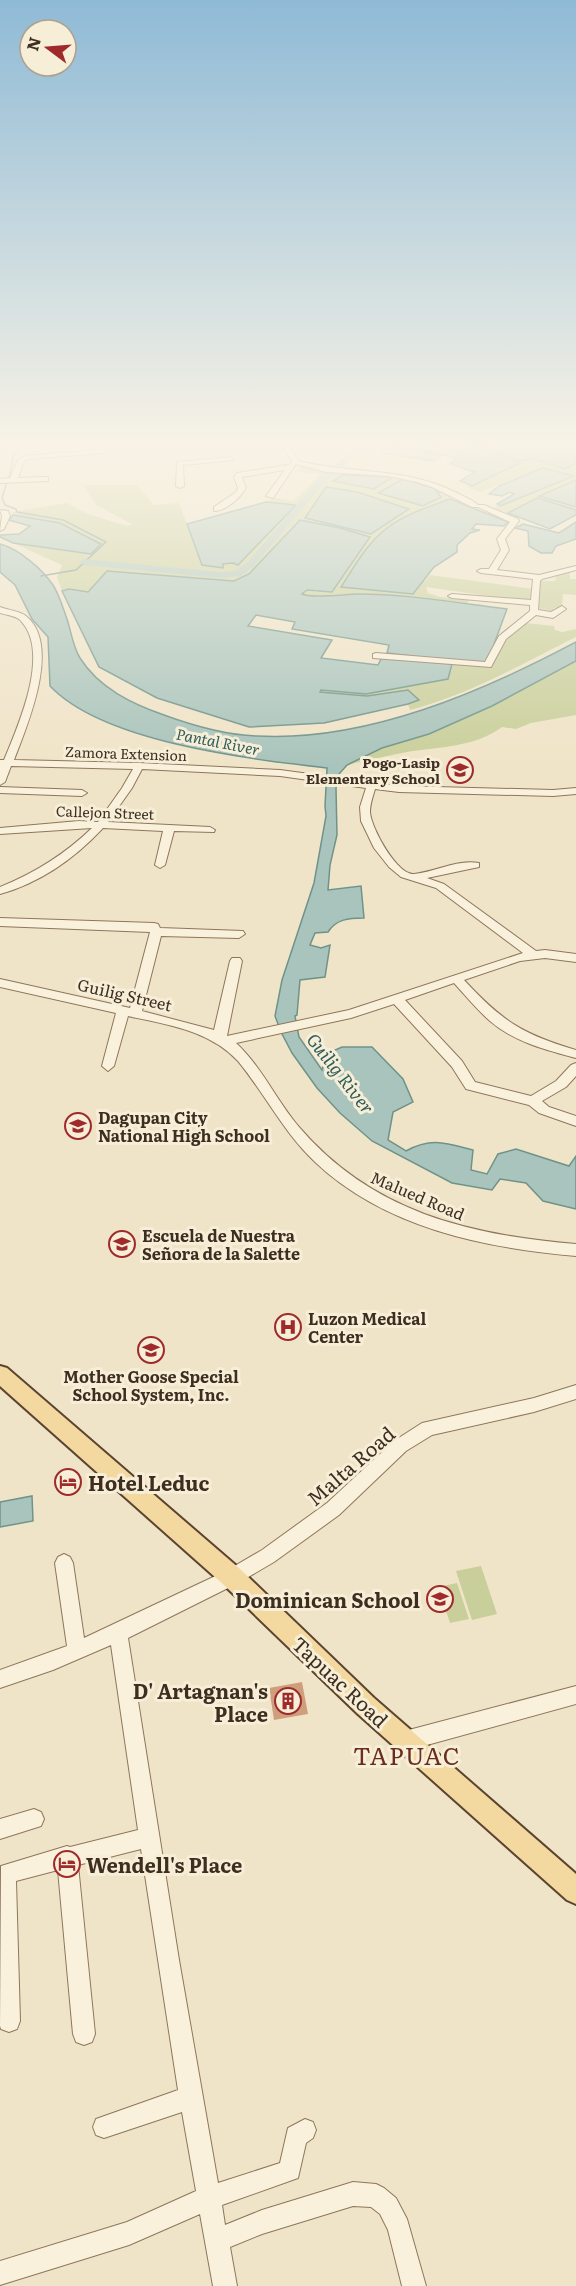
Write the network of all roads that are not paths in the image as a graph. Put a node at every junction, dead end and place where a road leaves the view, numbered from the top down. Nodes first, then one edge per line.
1 (503, 553) edge
2 (576, 568) edge
3 (481, 572) dead end
4 (492, 573) junction
5 (539, 577) junction
6 (452, 596) dead end
7 (534, 608) junction
8 (562, 609) dead end
9 (0, 610) edge
10 (376, 656) dead end
11 (4, 763) edge
12 (139, 766) junction
13 (0, 782) edge
14 (371, 787) junction
15 (0, 790) edge
16 (576, 791) edge
17 (82, 793) dead end
18 (101, 825) junction
19 (169, 829) junction
20 (210, 830) dead end
21 (0, 831) edge
22 (160, 865) dead end
23 (475, 865) dead end
24 (415, 877) junction
25 (0, 891) edge
26 (0, 922) edge
27 (156, 932) junction
28 (239, 934) dead end
29 (531, 954) junction
30 (576, 958) edge
31 (236, 961) dead end
32 (457, 979) junction
33 (0, 983) edge
34 (397, 999) junction
35 (129, 1011) junction
36 (222, 1039) junction
37 (237, 1050) joint
38 (576, 1054) edge
39 (108, 1066) dead end
40 (576, 1068) edge
41 (532, 1101) junction
42 (576, 1121) edge
43 (576, 1250) edge
44 (0, 1374) edge
45 (576, 1392) edge
46 (64, 1563) dead end
47 (232, 1578) junction
48 (118, 1633) junction
49 (77, 1651) junction
50 (0, 1679) edge
51 (576, 1695) edge
52 (405, 1741) junction
53 (34, 1819) dead end
54 (0, 1829) edge
55 (149, 1838) junction
56 (67, 1857) junction
57 (576, 1891) edge
58 (9, 2021) dead end
59 (84, 2034) dead end
60 (192, 2097) junction
61 (104, 2127) dead end
62 (305, 2130) dead end
63 (208, 2198) junction
64 (216, 2241) junction
65 (0, 2273) edge
66 (225, 2286) edge
67 (414, 2286) edge

1 - 4 street
2 - 5 street
3 - 4 street
4 - 5 street
5 - 7 street
6 - 7 street
7 - 8 street
7 - 10 street
9 - 11 street
11 - 12 street, Zamora Extension
11 - 13 street
12 - 14 street, Zamora Extension
12 - 18 street
14 - 16 street, Zamora Extension
14 - 24 street
15 - 17 street
18 - 19 street, Callejon Street
18 - 21 street, Callejon Street
18 - 25 street
19 - 20 street, Callejon Street
19 - 22 street
23 - 24 street
24 - 29 street
26 - 27 street
27 - 28 street
27 - 35 street
29 - 30 street
29 - 32 street
31 - 36 street
32 - 34 street
32 - 38 street
33 - 35 street, Guilig Street
34 - 36 street
34 - 41 street
35 - 36 street, Guilig Street
35 - 39 street
36 - 37 street, Guilig Street
37 - 43 street, Malued Road
40 - 41 street
41 - 42 street
44 - 47 main road, Tapuac Road
45 - 47 street, Malta Road
46 - 49 street
47 - 48 street, Malta Road
47 - 52 main road, Tapuac Road
48 - 49 street, Malta Road
48 - 55 street
49 - 50 street, Malta Road
51 - 52 street
52 - 57 main road, Tapuac Road
53 - 54 street
55 - 56 street
55 - 60 street
56 - 58 street
56 - 59 street
60 - 61 street
60 - 63 street
62 - 63 street
63 - 64 street
63 - 65 street
64 - 66 street
64 - 67 street

